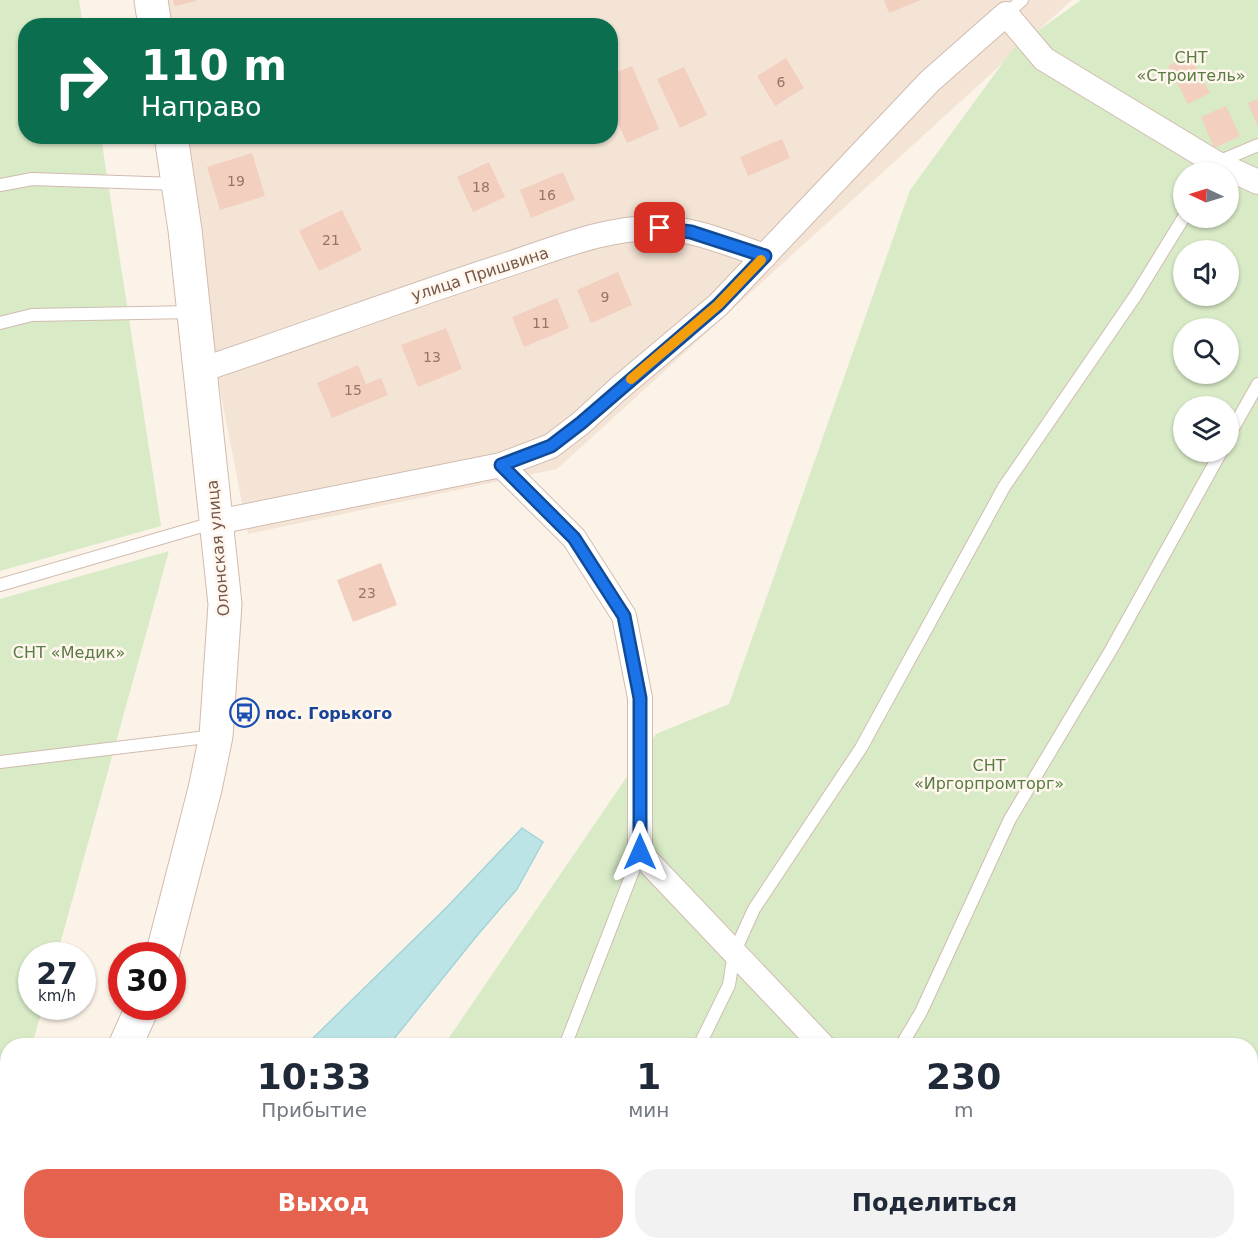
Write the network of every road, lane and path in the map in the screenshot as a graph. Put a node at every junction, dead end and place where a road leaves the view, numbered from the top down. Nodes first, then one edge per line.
1 (151, 0) edge
2 (1014, 7) edge
3 (154, 18) edge
4 (172, 144) edge
5 (1258, 145) edge
6 (1204, 162) edge
7 (1225, 162) edge
8 (1239, 176) edge
9 (1258, 182) edge
10 (178, 184) junction
11 (0, 185) edge
12 (1177, 228) edge
13 (765, 256) junction
14 (194, 312) junction
15 (0, 323) edge
16 (201, 370) junction
17 (1258, 384) edge
18 (1239, 418) edge
19 (1215, 462) edge
20 (501, 465) junction
21 (217, 522) junction
22 (0, 585) edge
23 (216, 736) junction
24 (0, 762) edge
25 (640, 852) junction
26 (166, 942) edge
27 (735, 953) junction
28 (136, 1020) edge
29 (128, 1038) edge
30 (568, 1038) edge
31 (703, 1038) edge
32 (815, 1038) edge
33 (906, 1038) edge

1 - 3 street
2 - 6 street
2 - 13 street
4 - 10 street, Олонская улица
5 - 7 lane
8 - 9 street
10 - 11 lane
10 - 14 street, Олонская улица
12 - 27 lane
13 - 16 street, улица Пришвина
13 - 20 street
14 - 15 lane
14 - 16 street, Олонская улица
16 - 21 street, Олонская улица
17 - 18 lane
19 - 33 lane
20 - 21 street
20 - 25 street
21 - 22 lane
21 - 23 street, Олонская улица
23 - 24 lane
23 - 26 street, Олонская улица
25 - 27 street
25 - 30 lane
27 - 31 lane
27 - 32 street
28 - 29 street

